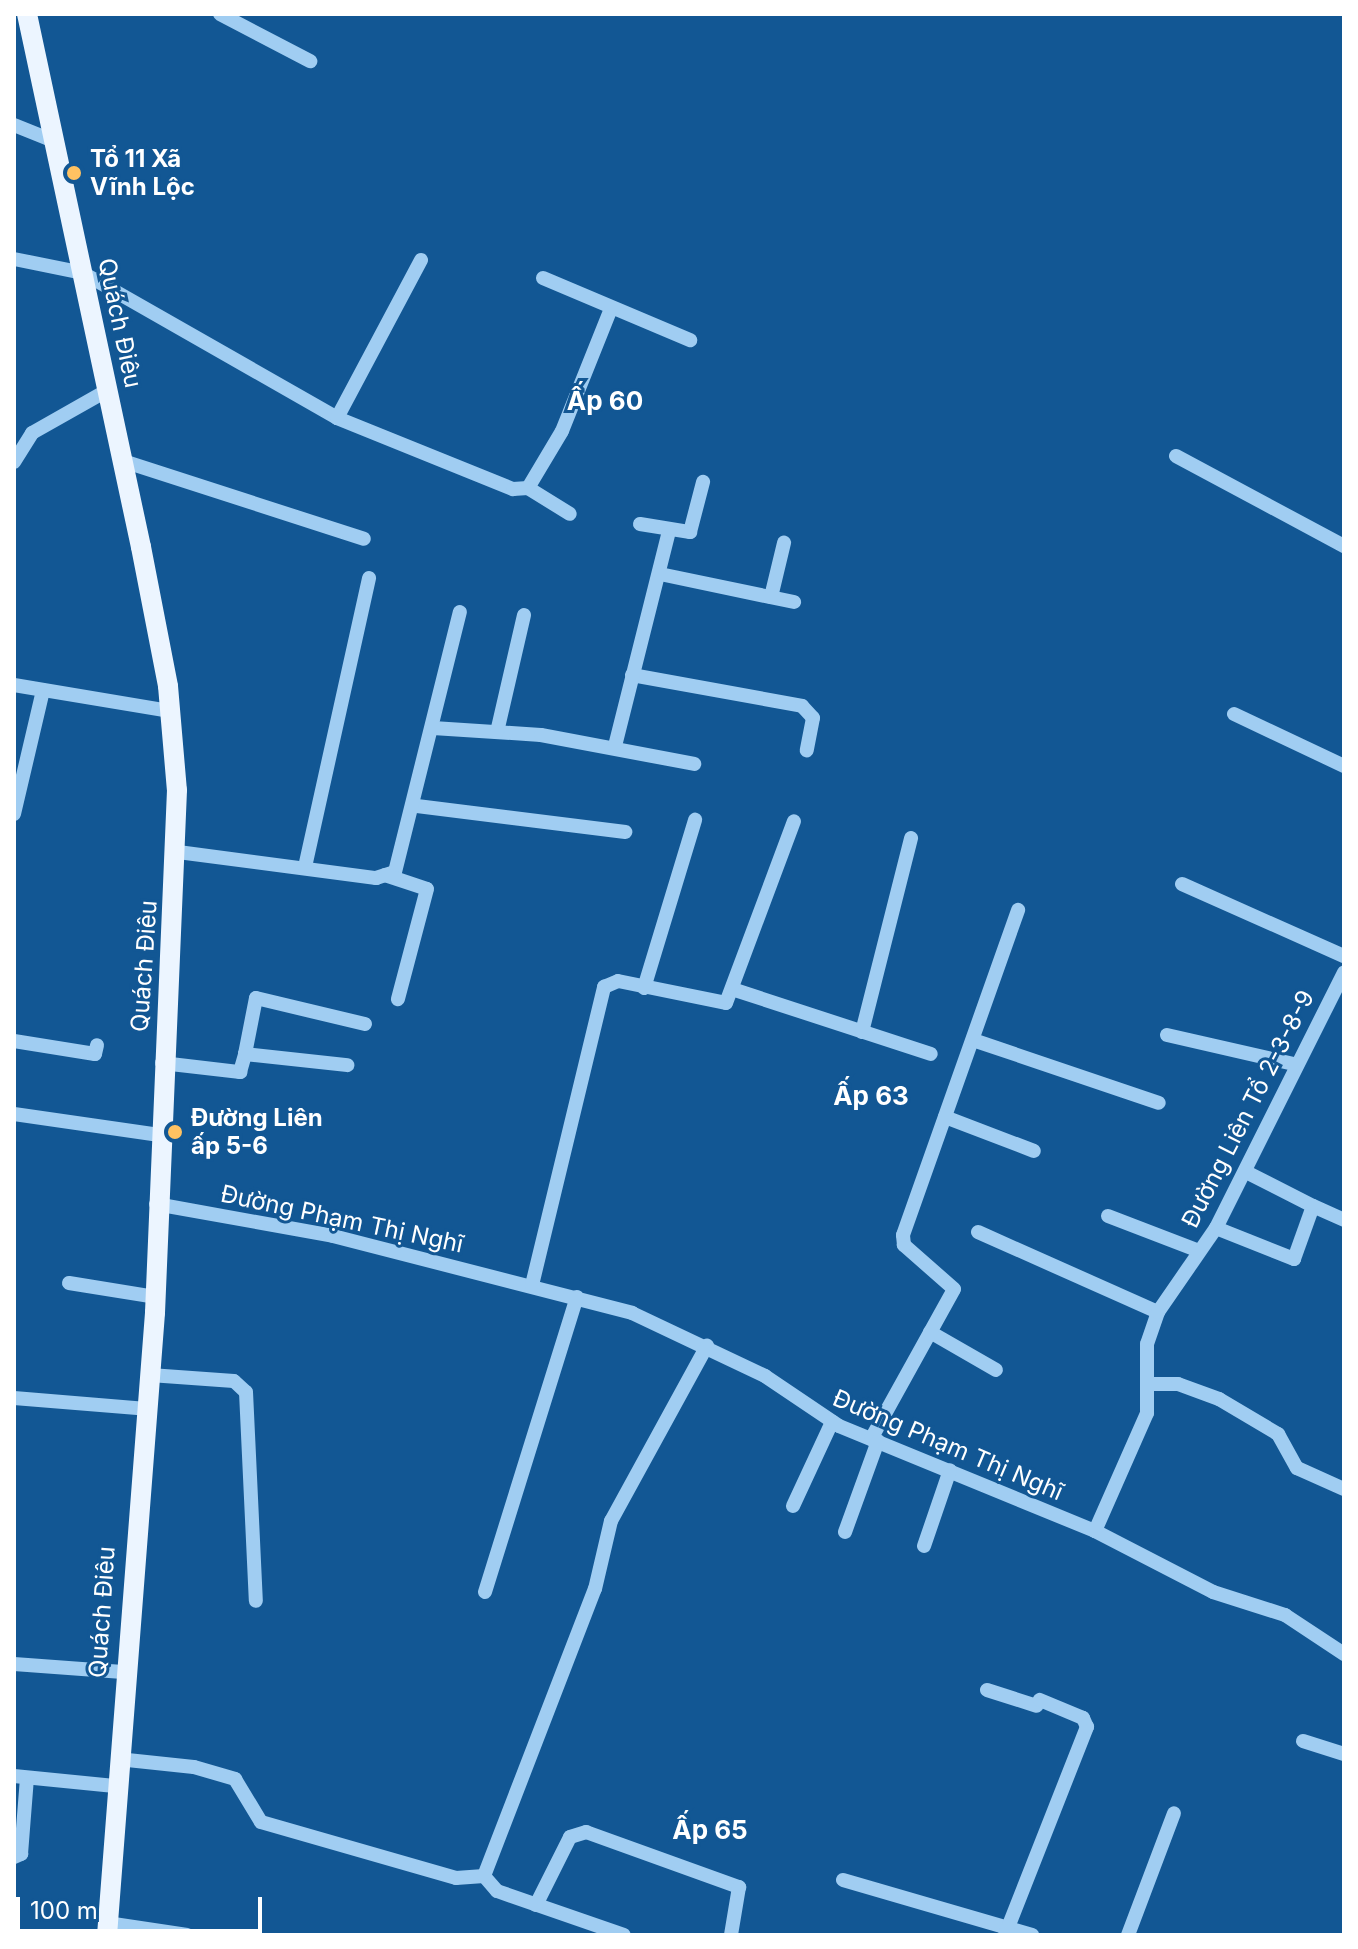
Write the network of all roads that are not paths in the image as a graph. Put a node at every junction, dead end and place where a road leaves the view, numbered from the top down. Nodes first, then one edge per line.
1 (27, 14) edge
2 (220, 14) edge
3 (310, 61) dead end
4 (14, 125) edge
5 (56, 142) junction
6 (14, 259) edge
7 (421, 260) dead end
8 (83, 273) junction
9 (543, 278) dead end
10 (610, 311) junction
11 (690, 340) dead end
12 (108, 390) junction
13 (337, 418) junction
14 (1176, 456) dead end
15 (123, 461) junction
16 (14, 462) edge
17 (703, 482) dead end
18 (528, 488) junction
19 (570, 514) dead end
20 (640, 524) dead end
21 (669, 531) junction
22 (364, 539) dead end
23 (784, 543) dead end
24 (1344, 546) edge
25 (660, 574) junction
26 (369, 578) dead end
27 (771, 597) junction
28 (794, 602) dead end
29 (460, 612) dead end
30 (524, 615) dead end
31 (632, 675) junction
32 (14, 685) edge
33 (43, 690) junction
34 (169, 711) junction
35 (1234, 714) dead end
36 (433, 728) junction
37 (497, 732) junction
38 (615, 746) junction
39 (807, 750) dead end
40 (694, 764) dead end
41 (1344, 766) edge
42 (417, 806) junction
43 (14, 814) edge
44 (695, 820) dead end
45 (794, 821) dead end
46 (625, 832) dead end
47 (911, 838) dead end
48 (178, 852) junction
49 (305, 867) junction
50 (384, 875) junction
51 (1182, 884) dead end
52 (1018, 910) dead end
53 (1344, 956) edge
54 (1344, 972) edge
55 (644, 988) junction
56 (732, 989) junction
57 (398, 999) dead end
58 (365, 1024) dead end
59 (862, 1032) junction
60 (1167, 1035) dead end
61 (973, 1040) junction
62 (14, 1041) edge
63 (97, 1045) dead end
64 (245, 1054) junction
65 (931, 1054) dead end
66 (162, 1063) junction
67 (1294, 1064) junction
68 (347, 1065) dead end
69 (1159, 1103) dead end
70 (14, 1114) edge
71 (945, 1117) junction
72 (159, 1135) junction
73 (1034, 1151) dead end
74 (1246, 1172) junction
75 (156, 1204) junction
76 (1313, 1206) junction
77 (1108, 1216) dead end
78 (1344, 1220) edge
79 (1216, 1228) junction
80 (978, 1232) dead end
81 (1199, 1251) junction
82 (69, 1283) dead end
83 (532, 1285) junction
84 (155, 1297) junction
85 (577, 1297) junction
86 (1158, 1312) junction
87 (930, 1332) junction
88 (707, 1346) junction
89 (996, 1370) dead end
90 (150, 1375) junction
91 (1151, 1384) junction
92 (14, 1398) edge
93 (147, 1409) junction
94 (832, 1422) junction
95 (874, 1440) junction
96 (950, 1470) junction
97 (1344, 1489) edge
98 (793, 1506) dead end
99 (1095, 1531) junction
100 (845, 1532) dead end
101 (924, 1546) dead end
102 (485, 1592) dead end
103 (256, 1601) dead end
104 (1344, 1654) edge
105 (14, 1664) edge
106 (123, 1672) junction
107 (987, 1690) dead end
108 (1303, 1741) dead end
109 (1344, 1754) edge
110 (118, 1759) junction
111 (21, 1777) edge
112 (115, 1786) junction
113 (1174, 1813) dead end
114 (14, 1857) edge
115 (484, 1876) junction
116 (843, 1880) dead end
117 (536, 1905) junction
118 (107, 1929) edge
119 (1007, 1932) edge
120 (187, 1935) edge
121 (624, 1935) edge
122 (731, 1935) edge
123 (1032, 1935) edge
124 (1127, 1935) edge

1 - 5 main road, Quách Điêu
2 - 3 street
4 - 5 street
5 - 8 main road, Quách Điêu
6 - 8 street
7 - 13 street
8 - 12 main road, Quách Điêu
8 - 13 street
9 - 10 street
10 - 11 street
10 - 18 street
12 - 15 main road, Quách Điêu
12 - 16 street
13 - 18 street
14 - 24 street
15 - 22 street
15 - 34 main road, Quách Điêu
17 - 21 street
18 - 19 street
20 - 21 street
21 - 25 street
23 - 27 street
25 - 27 street
25 - 31 street
26 - 49 street
27 - 28 street
29 - 36 street
30 - 37 street
31 - 38 street
31 - 39 street
32 - 33 street
33 - 34 street
33 - 43 street
34 - 48 main road, Quách Điêu
35 - 41 street
36 - 37 street
36 - 42 street
37 - 38 street
38 - 40 street
42 - 46 street
42 - 50 street
44 - 55 street
45 - 56 street
47 - 59 street
48 - 49 street
48 - 66 main road, Quách Điêu
49 - 50 street
50 - 57 street
51 - 53 street
52 - 61 street
54 - 67 street, Đường Liên Tổ 2-3-8-9
55 - 56 street
55 - 83 street
56 - 59 street
58 - 64 street
59 - 65 street
60 - 67 street
61 - 69 street
61 - 71 street
62 - 63 street
64 - 66 street
64 - 68 street
66 - 72 main road, Quách Điêu
67 - 74 street, Đường Liên Tổ 2-3-8-9
70 - 72 street
71 - 73 street
71 - 87 street
72 - 75 main road, Quách Điêu
74 - 76 street
74 - 79 street, Đường Liên Tổ 2-3-8-9
75 - 83 street, Đường Phạm Thị Nghĩ
75 - 84 main road, Quách Điêu
76 - 78 street
76 - 79 street
77 - 81 street
79 - 81 street, Đường Liên Tổ 2-3-8-9
80 - 86 street
81 - 86 street, Đường Liên Tổ 2-3-8-9
82 - 84 street
83 - 85 street, Đường Phạm Thị Nghĩ
84 - 90 main road, Quách Điêu
85 - 88 street, Đường Phạm Thị Nghĩ
85 - 102 street
86 - 91 street, Đường Liên Tổ 2-3-8-9
87 - 89 street
87 - 95 street
88 - 94 street, Đường Phạm Thị Nghĩ
88 - 115 street
90 - 93 main road, Quách Điêu
90 - 103 street
91 - 97 street
91 - 99 street, Đường Liên Tổ 2-3-8-9
92 - 93 street
93 - 106 main road, Quách Điêu
94 - 95 street, Đường Phạm Thị Nghĩ
94 - 98 street
95 - 96 street, Đường Phạm Thị Nghĩ
95 - 100 street
96 - 99 street, Đường Phạm Thị Nghĩ
96 - 101 street
99 - 104 street, Đường Phạm Thị Nghĩ
105 - 106 street
106 - 110 main road, Quách Điêu
107 - 119 street
108 - 109 street
110 - 112 main road, Quách Điêu
110 - 115 street
111 - 112 street
111 - 114 street
112 - 118 main road, Quách Điêu
113 - 124 street
115 - 117 street
116 - 119 street
117 - 121 street
117 - 122 street
118 - 120 street
119 - 123 street

